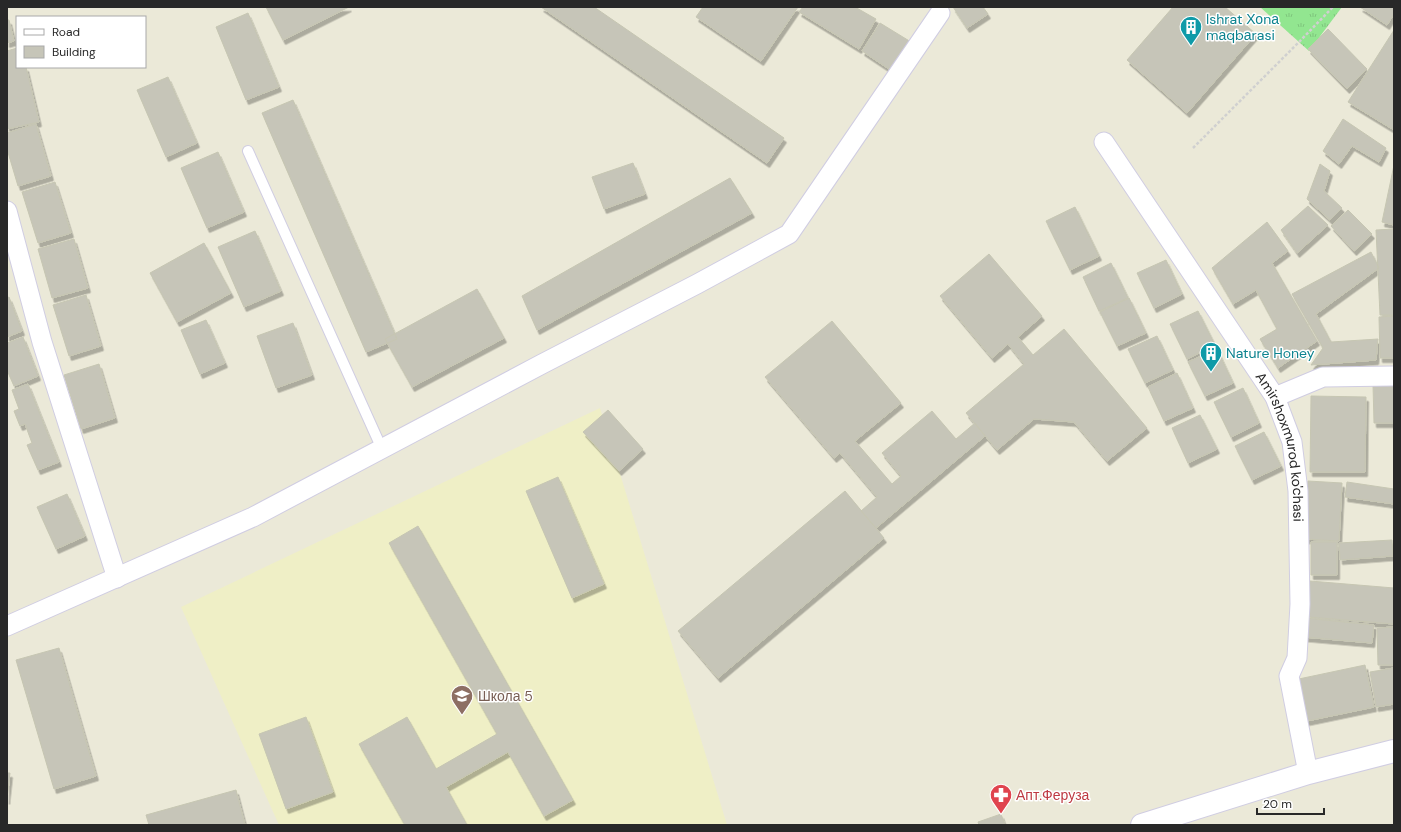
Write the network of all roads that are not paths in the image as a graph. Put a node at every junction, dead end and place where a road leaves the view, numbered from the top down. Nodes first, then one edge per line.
1 (940, 13) dead end
2 (1104, 142) dead end
3 (248, 151) dead end
4 (7, 211) edge
5 (1394, 376) edge
6 (1275, 397) junction
7 (382, 449) junction
8 (117, 578) junction
9 (8, 624) edge
10 (1394, 751) edge
11 (1308, 773) junction
12 (1142, 825) edge

1 - 7 street
2 - 6 street, Amirshoxmurod ko'chasi
3 - 7 lane
4 - 8 street
5 - 6 street
6 - 11 street, Amirshoxmurod ko'chasi
7 - 8 street
8 - 9 street
10 - 11 street
11 - 12 street

